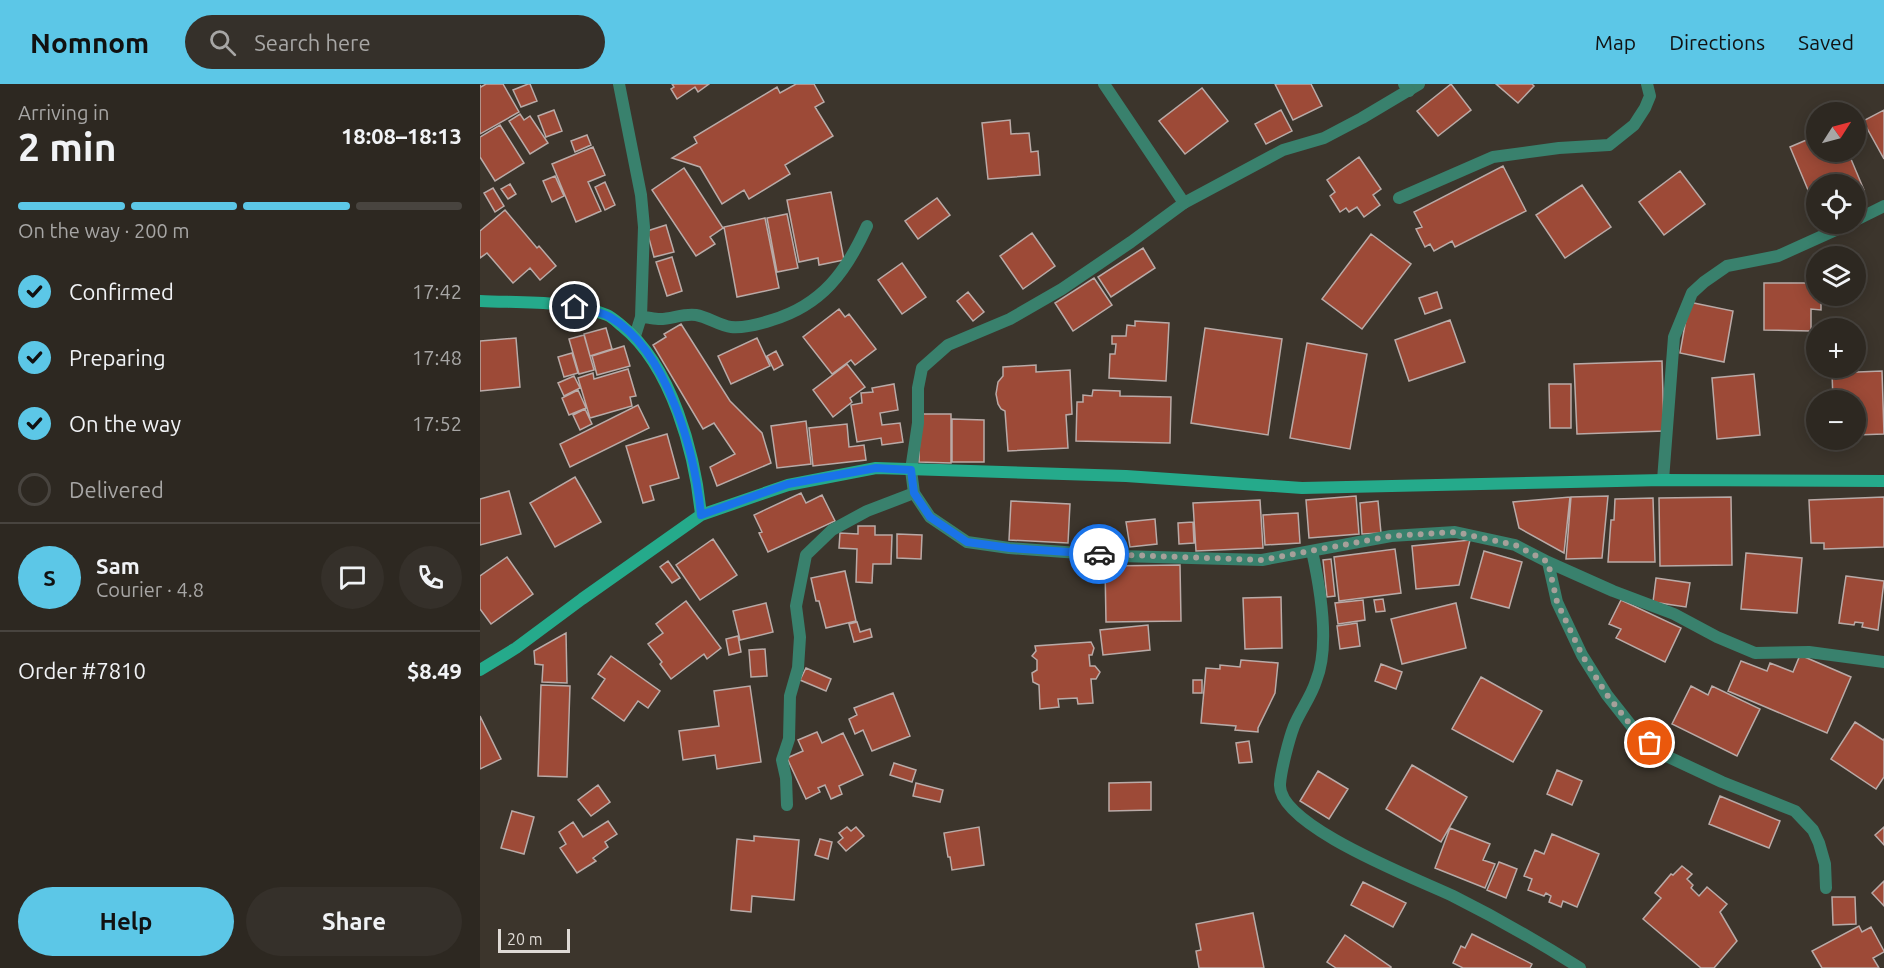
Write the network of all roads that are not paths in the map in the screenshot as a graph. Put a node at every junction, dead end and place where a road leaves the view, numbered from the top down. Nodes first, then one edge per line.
1 (619, 84) edge
2 (1104, 84) edge
3 (1647, 84) edge
4 (1410, 86) edge
5 (1399, 198) dead end
6 (1184, 203) junction
7 (1884, 206) edge
8 (1866, 215) edge
9 (867, 226) dead end
10 (1826, 234) edge
11 (480, 301) edge
12 (641, 317) junction
13 (635, 336) junction
14 (911, 470) junction
15 (1663, 480) junction
16 (1884, 482) edge
17 (914, 493) junction
18 (701, 515) junction
19 (1312, 551) junction
20 (1548, 562) junction
21 (1884, 662) edge
22 (480, 670) edge
23 (787, 805) dead end
24 (1826, 888) dead end
25 (1580, 968) edge

1 - 12 street
2 - 6 street
3 - 5 street
4 - 6 street
6 - 14 street
7 - 8 street
9 - 12 street
10 - 15 street
11 - 13 street
12 - 13 street
13 - 18 street
14 - 15 street
14 - 17 street
14 - 18 street
15 - 16 street
17 - 19 street
17 - 23 street
18 - 22 street
19 - 20 street
19 - 25 street
20 - 21 street
20 - 24 street

